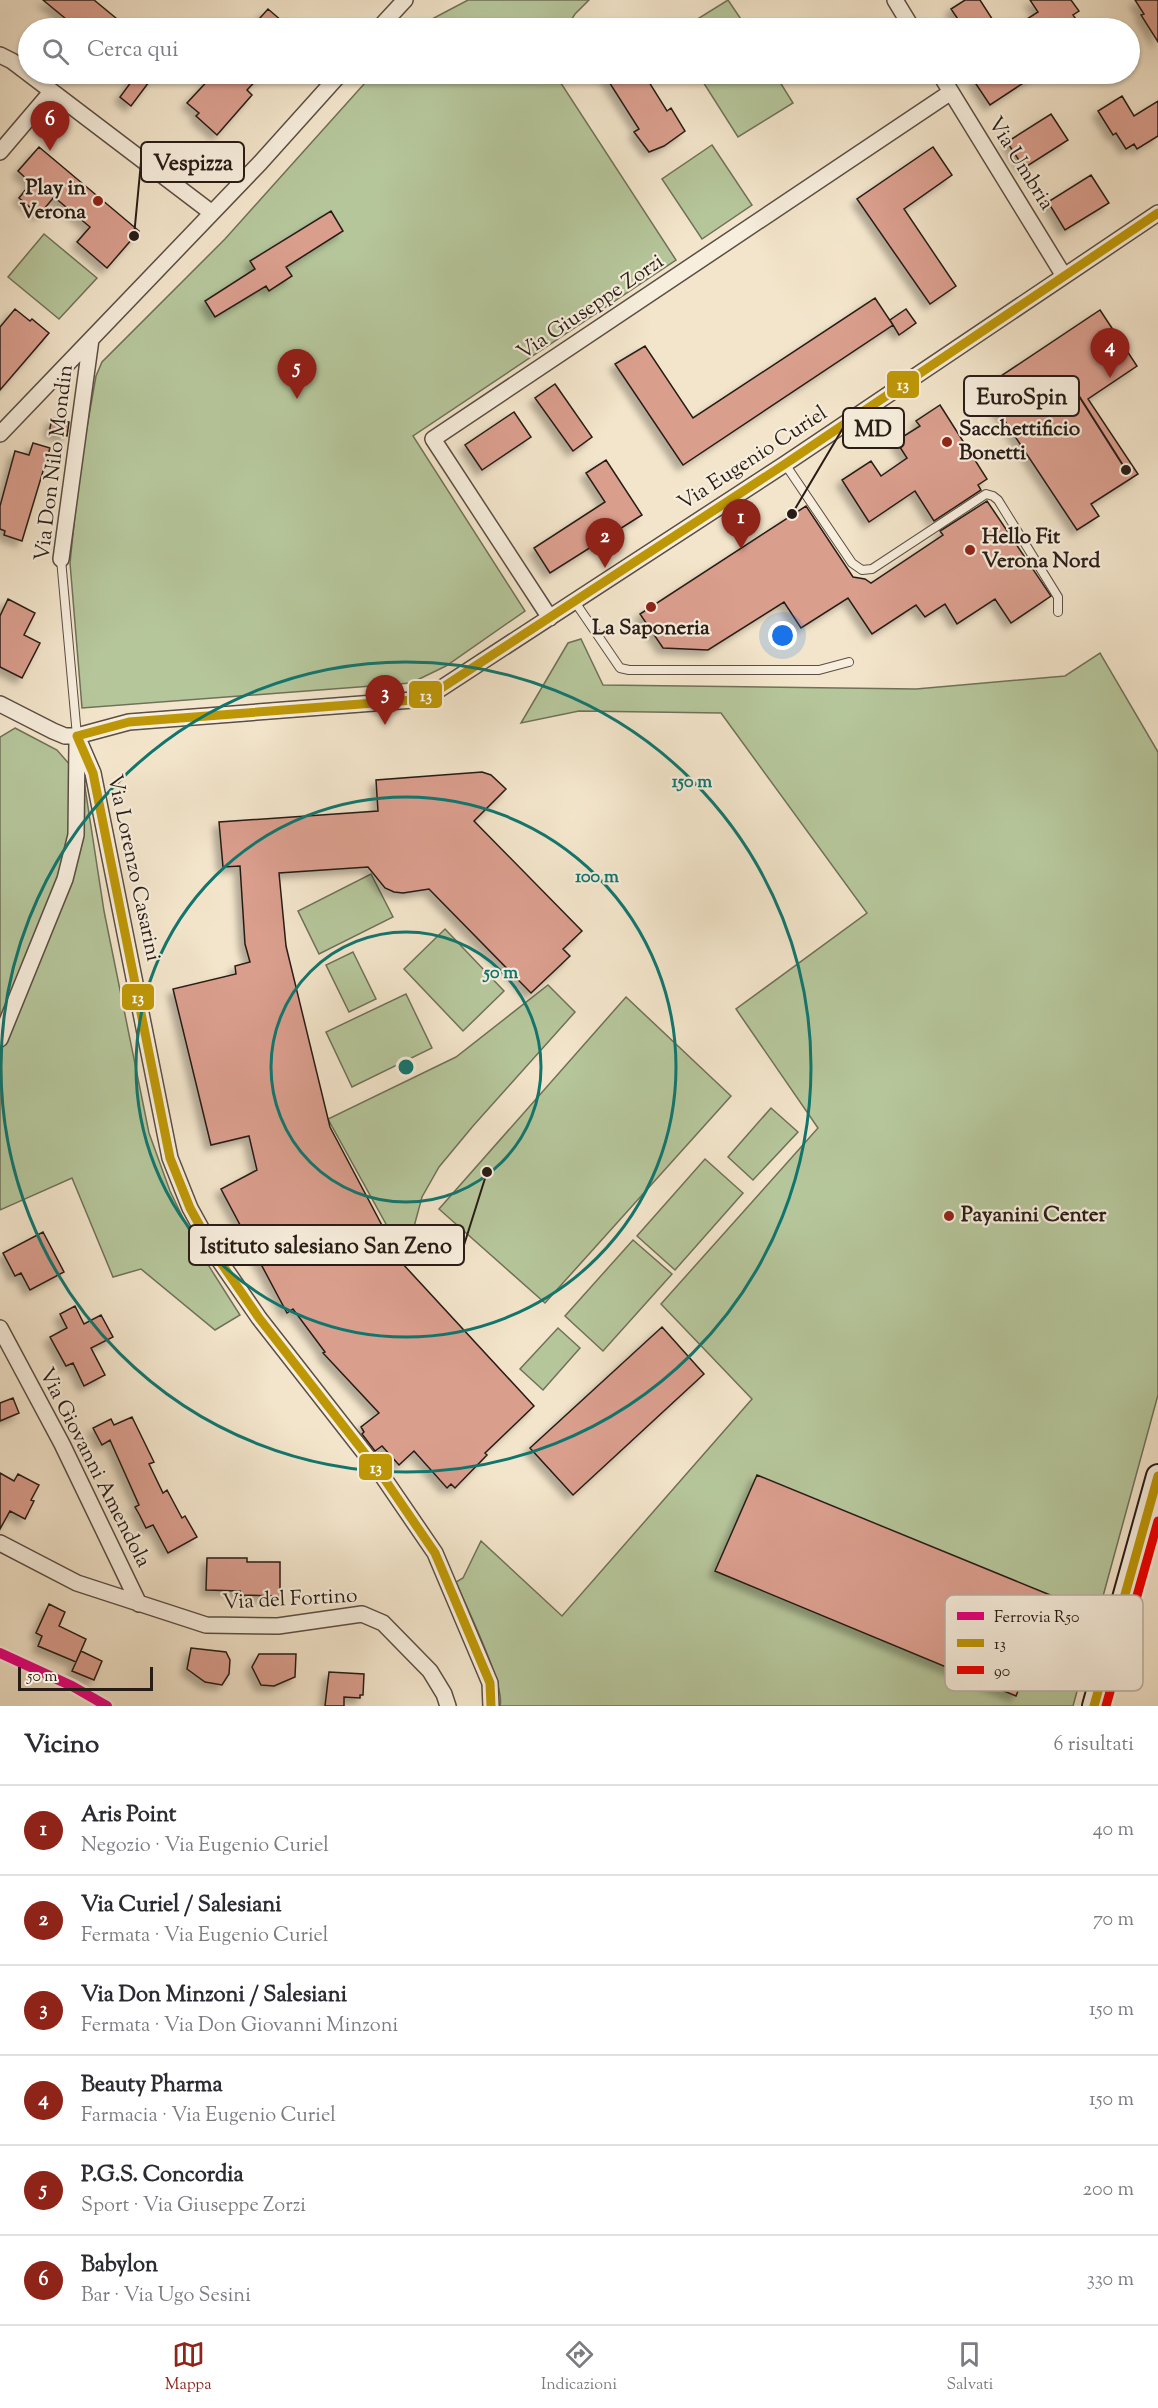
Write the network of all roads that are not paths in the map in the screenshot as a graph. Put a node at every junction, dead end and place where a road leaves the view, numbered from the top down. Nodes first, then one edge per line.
1 (405, 0) edge
2 (895, 0) edge
3 (388, 18) edge
4 (906, 18) edge
5 (0, 46) edge
6 (6, 58) edge
7 (18, 67) edge
8 (40, 84) edge
9 (331, 84) edge
10 (946, 84) edge
11 (51, 92) junction
12 (951, 92) junction
13 (0, 152) edge
14 (212, 213) junction
15 (1158, 213) edge
16 (1064, 276) junction
17 (91, 339) junction
18 (0, 435) edge
19 (785, 464) junction
20 (61, 558) joint
21 (575, 602) junction
22 (1058, 612) dead end
23 (550, 618) junction
24 (849, 662) dead end
25 (0, 704) edge
26 (77, 736) junction
27 (0, 1039) edge
28 (0, 1328) edge
29 (6, 1353) edge
30 (1158, 1476) edge
31 (0, 1543) edge
32 (1125, 1595) edge
33 (139, 1604) junction
34 (1098, 1691) edge
35 (448, 1706) edge
36 (491, 1706) edge
37 (1094, 1706) edge

1 - 3 street
2 - 4 street
5 - 6 street
6 - 7 street
8 - 11 street
9 - 14 street
10 - 12 street, Via Umbria
11 - 13 street
11 - 14 street
12 - 16 street, Via Umbria
12 - 23 street, Via Giuseppe Zorzi
14 - 17 street
15 - 16 street, Via Eugenio Curiel
16 - 19 street, Via Eugenio Curiel
17 - 18 street
17 - 20 street, Via Don Nilo Mondin
19 - 21 street, Via Eugenio Curiel
19 - 22 lane
20 - 26 lane, Via Don Nilo Mondin
21 - 23 street, Via Eugenio Curiel
21 - 24 lane
23 - 26 street, Via Eugenio Curiel
25 - 26 street
26 - 27 street
26 - 36 street, Via Lorenzo Casarini
28 - 29 street, Via Giovanni Amendola
29 - 33 street, Via Giovanni Amendola
30 - 32 main road
31 - 33 street, Via del Fortino
33 - 35 street, Via del Fortino
34 - 37 main road

